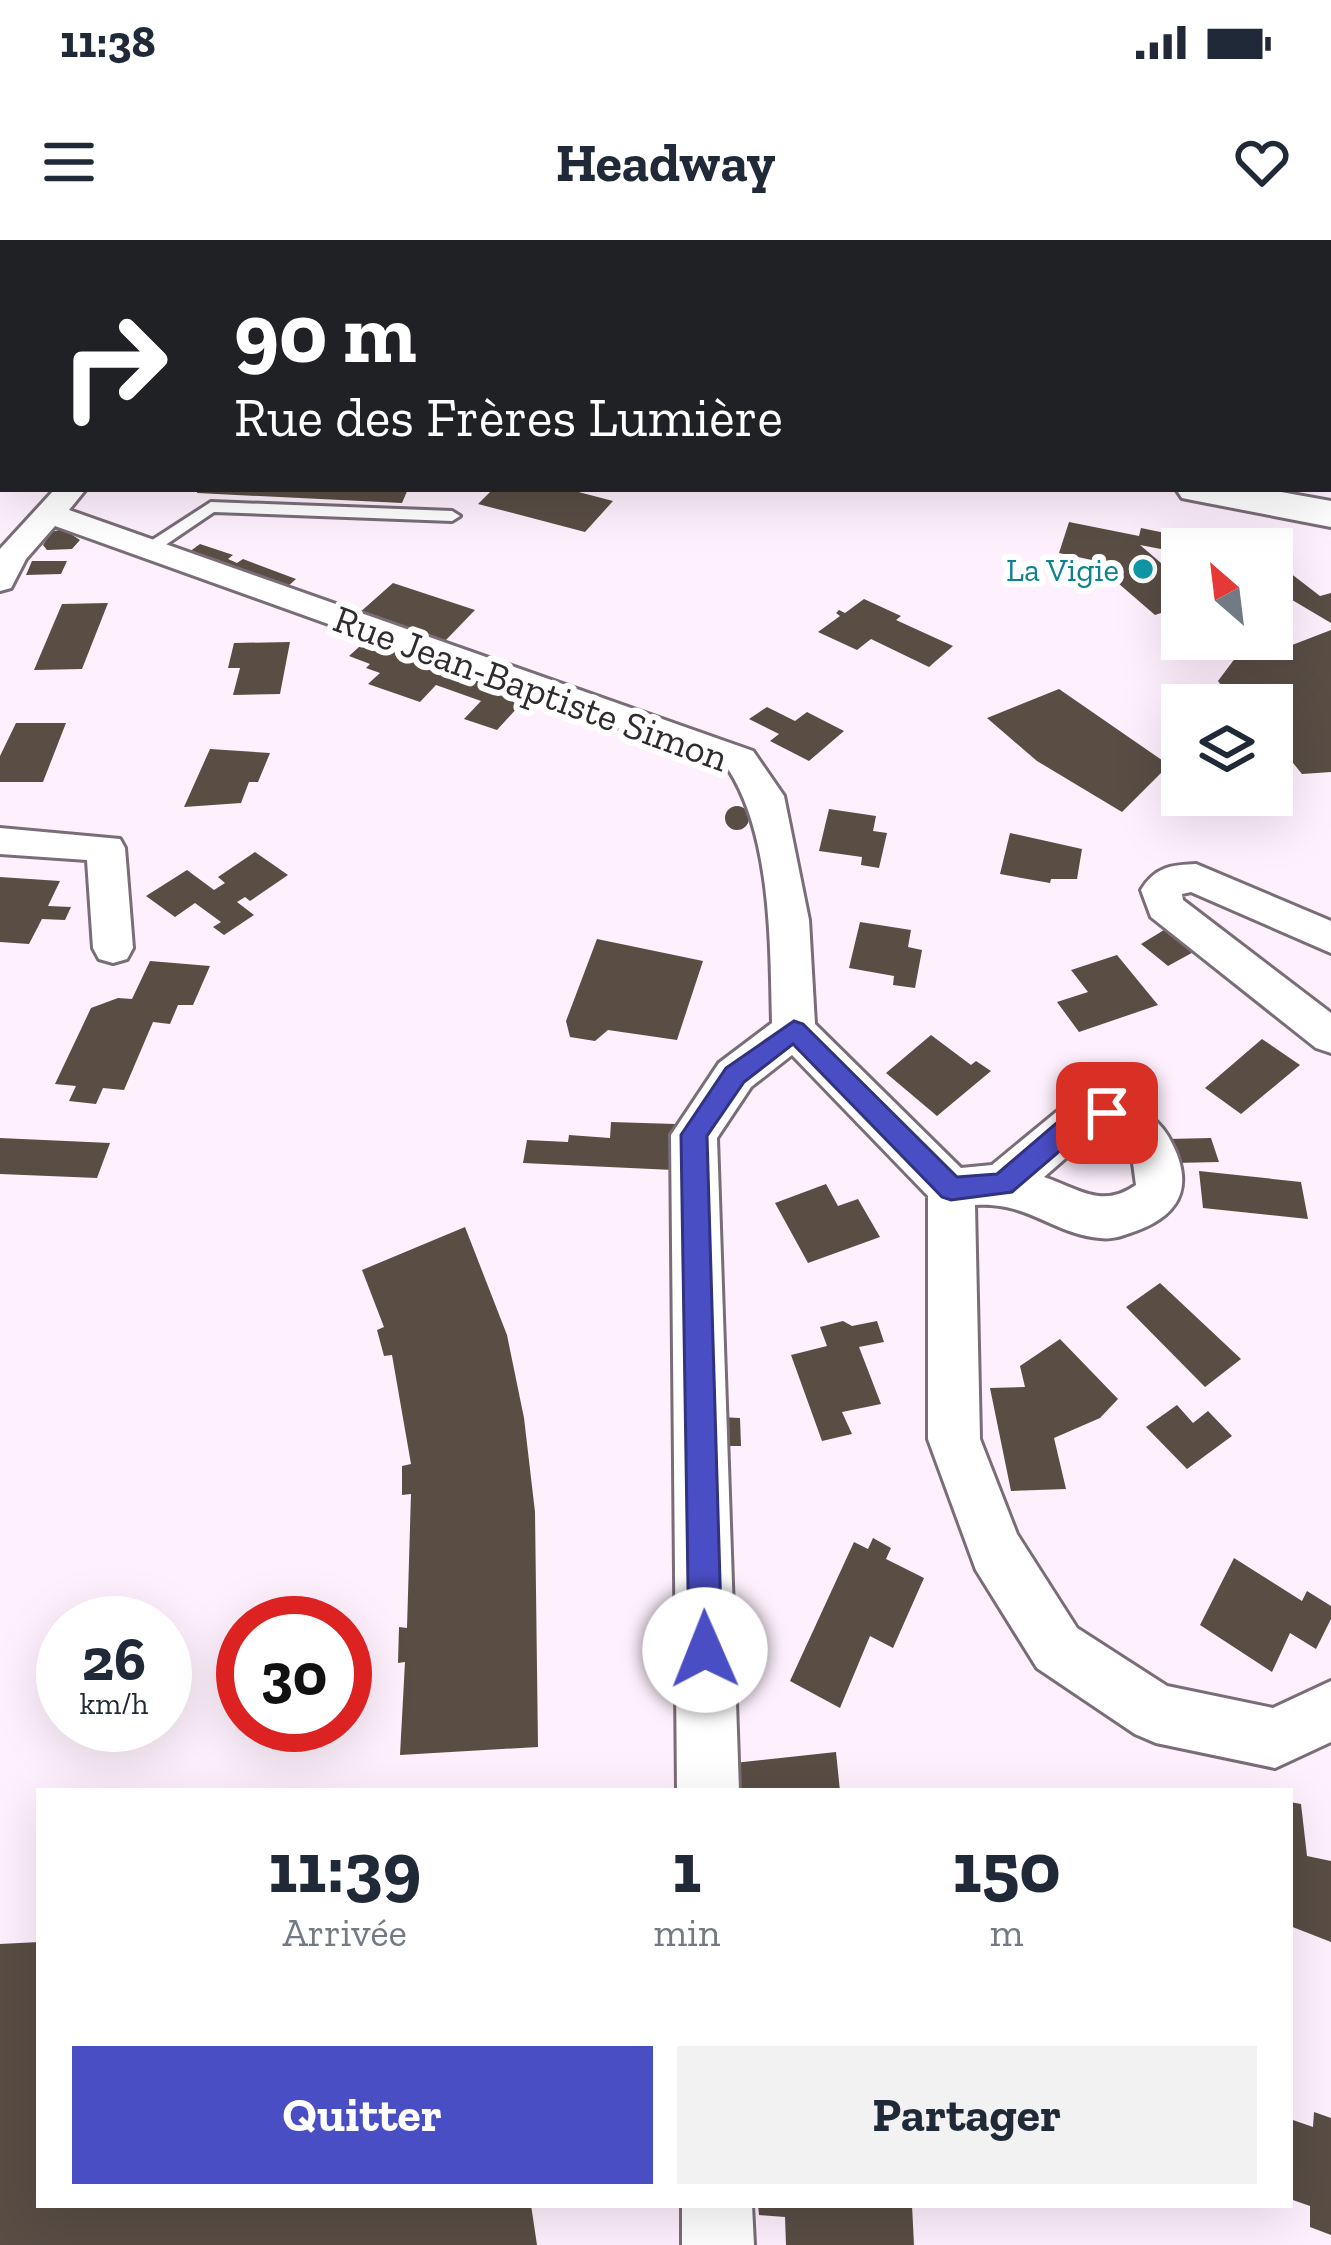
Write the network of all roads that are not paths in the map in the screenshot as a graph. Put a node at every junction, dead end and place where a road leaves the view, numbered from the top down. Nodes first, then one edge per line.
1 (1213, 492) edge
2 (61, 501) edge
3 (1331, 514) edge
4 (452, 516) dead end
5 (149, 549) junction
6 (4, 564) edge
7 (0, 841) edge
8 (1331, 938) edge
9 (113, 948) dead end
10 (794, 1030) junction
11 (1331, 1036) edge
12 (1331, 1711) edge
13 (708, 1788) edge
14 (718, 2208) edge
15 (718, 2245) edge

1 - 3 main road
2 - 5 street, Rue Jean-Baptiste Simon
2 - 6 street
4 - 5 lane
5 - 10 street, Rue Jean-Baptiste Simon
7 - 9 street
8 - 11 street
10 - 12 street
10 - 13 street
14 - 15 street

